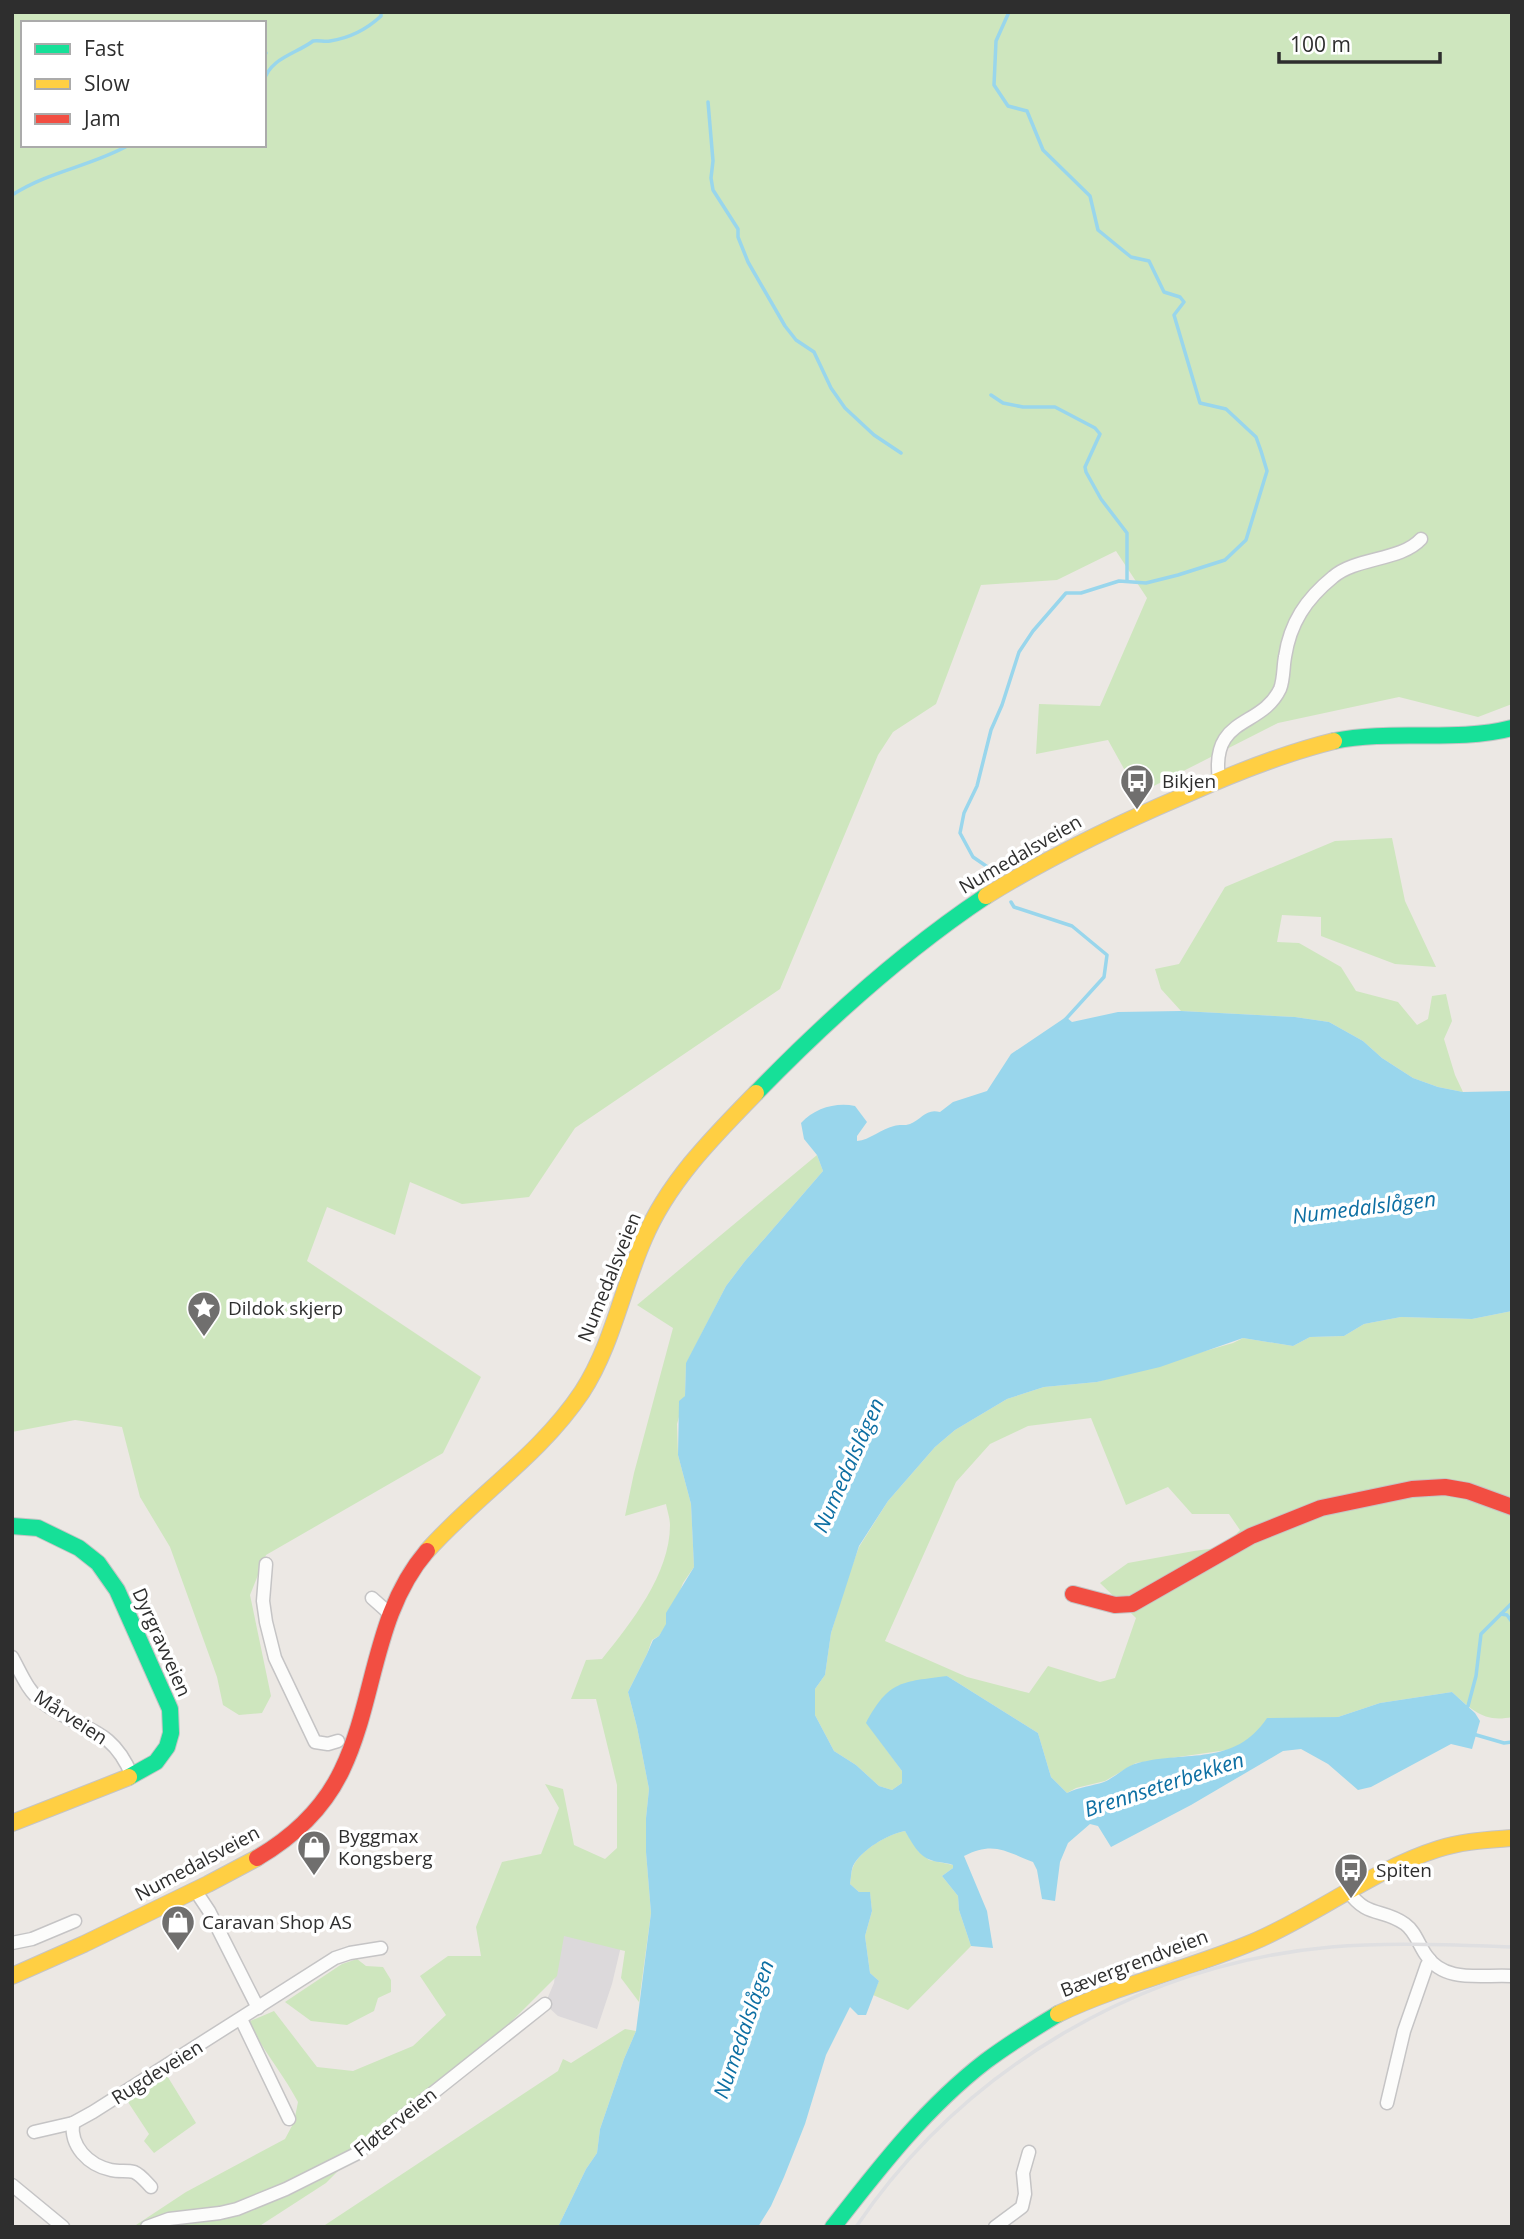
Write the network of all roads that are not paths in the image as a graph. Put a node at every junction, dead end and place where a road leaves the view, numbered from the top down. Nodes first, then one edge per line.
1 (1420, 539) dead end
2 (1512, 728) edge
3 (1219, 780) junction
4 (1512, 1507) edge
5 (12, 1526) edge
6 (266, 1564) dead end
7 (1073, 1594) dead end
8 (372, 1598) dead end
9 (390, 1614) junction
10 (12, 1657) edge
11 (338, 1741) dead end
12 (132, 1776) junction
13 (12, 1823) edge
14 (1512, 1838) edge
15 (195, 1890) junction
16 (1349, 1892) junction
17 (75, 1921) dead end
18 (12, 1943) edge
19 (381, 1948) dead end
20 (1430, 1961) junction
21 (12, 1976) edge
22 (1512, 1976) edge
23 (545, 2004) dead end
24 (258, 2008) junction
25 (241, 2019) junction
26 (1387, 2103) dead end
27 (289, 2119) dead end
28 (73, 2123) junction
29 (34, 2132) dead end
30 (1029, 2152) dead end
31 (12, 2185) edge
32 (151, 2187) dead end
33 (63, 2227) edge
34 (147, 2227) edge
35 (833, 2227) edge
36 (995, 2227) edge

1 - 3 street
2 - 3 main road, Numedalsveien
3 - 9 main road, Numedalsveien
4 - 7 main road
5 - 12 main road, Dyrgravveien
6 - 11 street
8 - 9 street
9 - 15 main road, Numedalsveien
10 - 12 street, Mårveien
12 - 13 main road, Dyrgravveien
14 - 16 main road, Bævergrendveien
15 - 21 main road, Numedalsveien
15 - 24 street
16 - 20 street
16 - 35 main road, Bævergrendveien
17 - 18 street
19 - 24 street, Rugdeveien
20 - 22 street
20 - 26 street
23 - 34 street, Fløterveien
24 - 25 street, Rugdeveien
25 - 27 street
25 - 28 street, Rugdeveien
28 - 29 street, Rugdeveien
28 - 32 street
30 - 36 street
31 - 33 street

